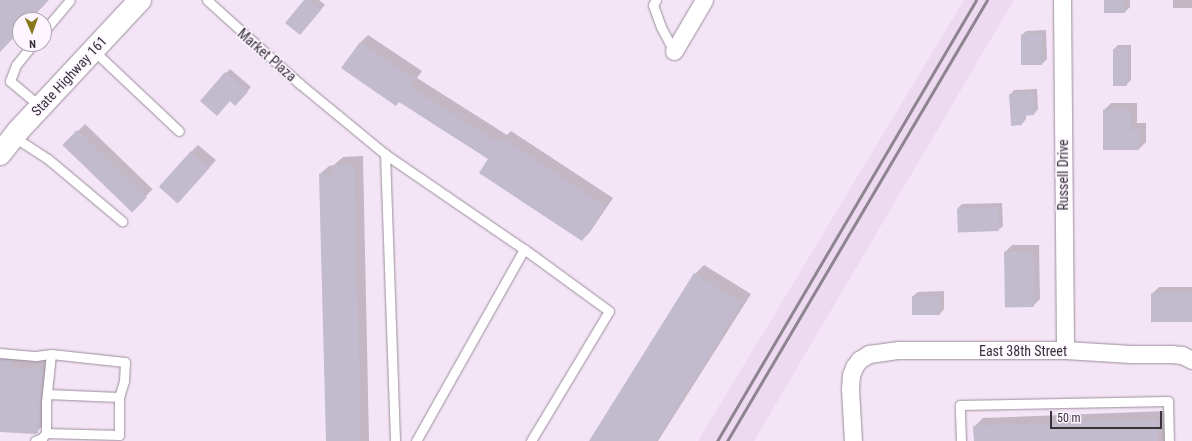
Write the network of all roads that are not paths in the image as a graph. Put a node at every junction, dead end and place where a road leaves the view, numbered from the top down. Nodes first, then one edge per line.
1 (70, 0) edge
2 (140, 0) edge
3 (207, 0) edge
4 (656, 0) edge
5 (1062, 0) edge
6 (702, 1) edge
7 (52, 21) edge
8 (93, 50) junction
9 (674, 51) joint
10 (27, 52) edge
11 (41, 107) junction
12 (179, 131) dead end
13 (14, 137) junction
14 (0, 154) edge
15 (385, 154) junction
16 (122, 221) dead end
17 (524, 249) junction
18 (1065, 350) junction
19 (0, 353) edge
20 (51, 354) junction
21 (1187, 357) edge
22 (47, 394) junction
23 (120, 397) junction
24 (46, 433) junction
25 (36, 441) edge
26 (395, 441) edge
27 (416, 441) edge
28 (532, 441) edge
29 (853, 441) edge
30 (961, 441) edge
31 (1169, 441) edge

1 - 7 lane
2 - 8 main road, State Highway 161
3 - 15 lane, Market Plaza
4 - 9 lane
5 - 18 street, Russell Drive
6 - 9 street
8 - 11 main road, State Highway 161
8 - 12 lane
10 - 11 lane
11 - 13 main road, State Highway 161
13 - 14 main road, State Highway 161
13 - 16 lane
15 - 17 lane, Market Plaza
15 - 26 lane
17 - 27 lane
17 - 28 lane, Market Plaza
18 - 21 street, East 38th Street
18 - 29 street, East 38th Street
19 - 20 lane
20 - 22 lane
20 - 23 lane
22 - 23 lane
22 - 24 lane
23 - 24 lane
24 - 25 lane
30 - 31 lane

